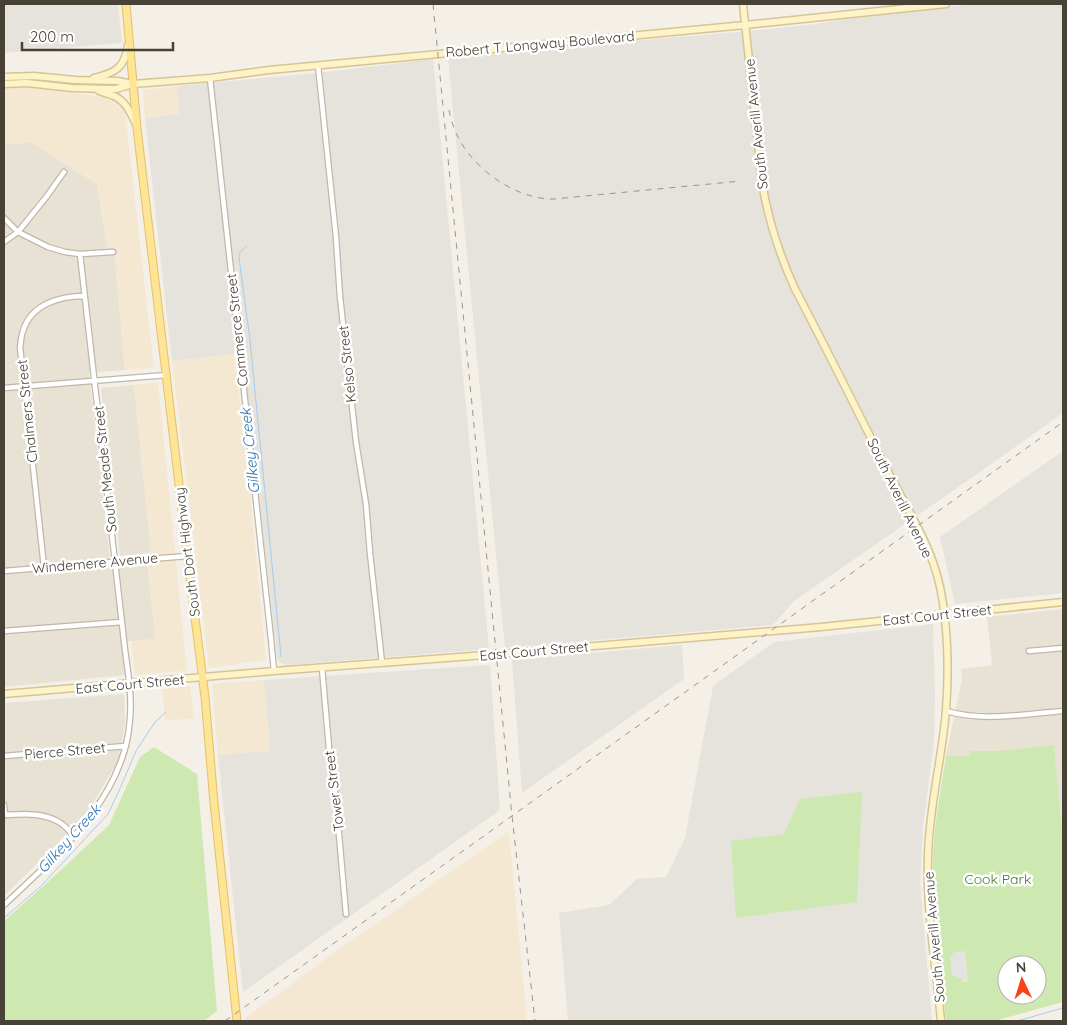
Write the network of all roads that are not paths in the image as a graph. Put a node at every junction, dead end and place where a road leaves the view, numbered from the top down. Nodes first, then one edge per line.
1 (126, 4) edge
2 (743, 4) edge
3 (946, 4) edge
4 (745, 25) junction
5 (129, 41) junction
6 (318, 65) junction
7 (4, 76) edge
8 (210, 78) junction
9 (75, 80) junction
10 (4, 84) edge
11 (133, 84) junction
12 (93, 89) junction
13 (137, 128) junction
14 (64, 172) dead end
15 (4, 218) edge
16 (18, 232) junction
17 (4, 242) edge
18 (113, 252) dead end
19 (80, 254) junction
20 (84, 296) junction
21 (167, 375) junction
22 (94, 381) junction
23 (24, 386) junction
24 (4, 388) edge
25 (187, 556) junction
26 (115, 562) junction
27 (44, 567) junction
28 (4, 571) edge
29 (1063, 602) edge
30 (944, 614) junction
31 (122, 622) junction
32 (4, 631) edge
33 (1063, 648) edge
34 (1029, 651) dead end
35 (382, 662) junction
36 (322, 668) junction
37 (274, 671) junction
38 (202, 678) junction
39 (129, 684) junction
40 (4, 694) edge
41 (946, 711) junction
42 (1063, 711) edge
43 (126, 746) junction
44 (4, 756) edge
45 (4, 805) edge
46 (4, 815) edge
47 (74, 836) junction
48 (5, 902) edge
49 (346, 914) dead end
50 (238, 1021) edge
51 (942, 1021) edge

1 - 5 main road, South Dort Highway
2 - 4 street, South Averill Avenue
3 - 4 street, Robert T Longway Boulevard
4 - 6 street, Robert T Longway Boulevard
4 - 30 street, South Averill Avenue
5 - 9 street
5 - 11 main road, South Dort Highway
6 - 8 street, Robert T Longway Boulevard
6 - 35 street, Kelso Street
7 - 9 street, Robert T Longway Boulevard
8 - 11 street, Robert T Longway Boulevard
8 - 37 street, Commerce Street
9 - 11 street, Robert T Longway Boulevard
10 - 12 street, Robert T Longway Boulevard
11 - 12 street, Robert T Longway Boulevard
11 - 13 main road, South Dort Highway
12 - 13 street
13 - 21 main road, South Dort Highway
14 - 16 street
15 - 16 street
16 - 17 street
16 - 19 street
18 - 19 street
19 - 20 street, South Meade Street
20 - 22 street, South Meade Street
20 - 23 street, Chalmers Street
21 - 22 street
21 - 25 main road, South Dort Highway
22 - 23 street
22 - 26 street, South Meade Street
23 - 24 street
23 - 27 street, Chalmers Street
25 - 26 street, Windemere Avenue
25 - 38 main road, South Dort Highway
26 - 27 street, Windemere Avenue
26 - 31 street, South Meade Street
27 - 28 street, Windemere Avenue
29 - 30 street, East Court Street
30 - 35 street, East Court Street
30 - 41 street, South Averill Avenue
31 - 32 street
31 - 39 street, South Meade Street
33 - 34 street
35 - 36 street, East Court Street
36 - 37 street, East Court Street
36 - 49 street, Tower Street
37 - 38 street, East Court Street
38 - 39 street, East Court Street
38 - 50 main road, South Dort Highway
39 - 40 street, East Court Street
39 - 43 street, South Meade Street
41 - 42 street
41 - 51 street, South Averill Avenue
43 - 44 street, Pierce Street
43 - 47 street, South Meade Street
45 - 46 street
46 - 47 street
47 - 48 street, South Meade Street

